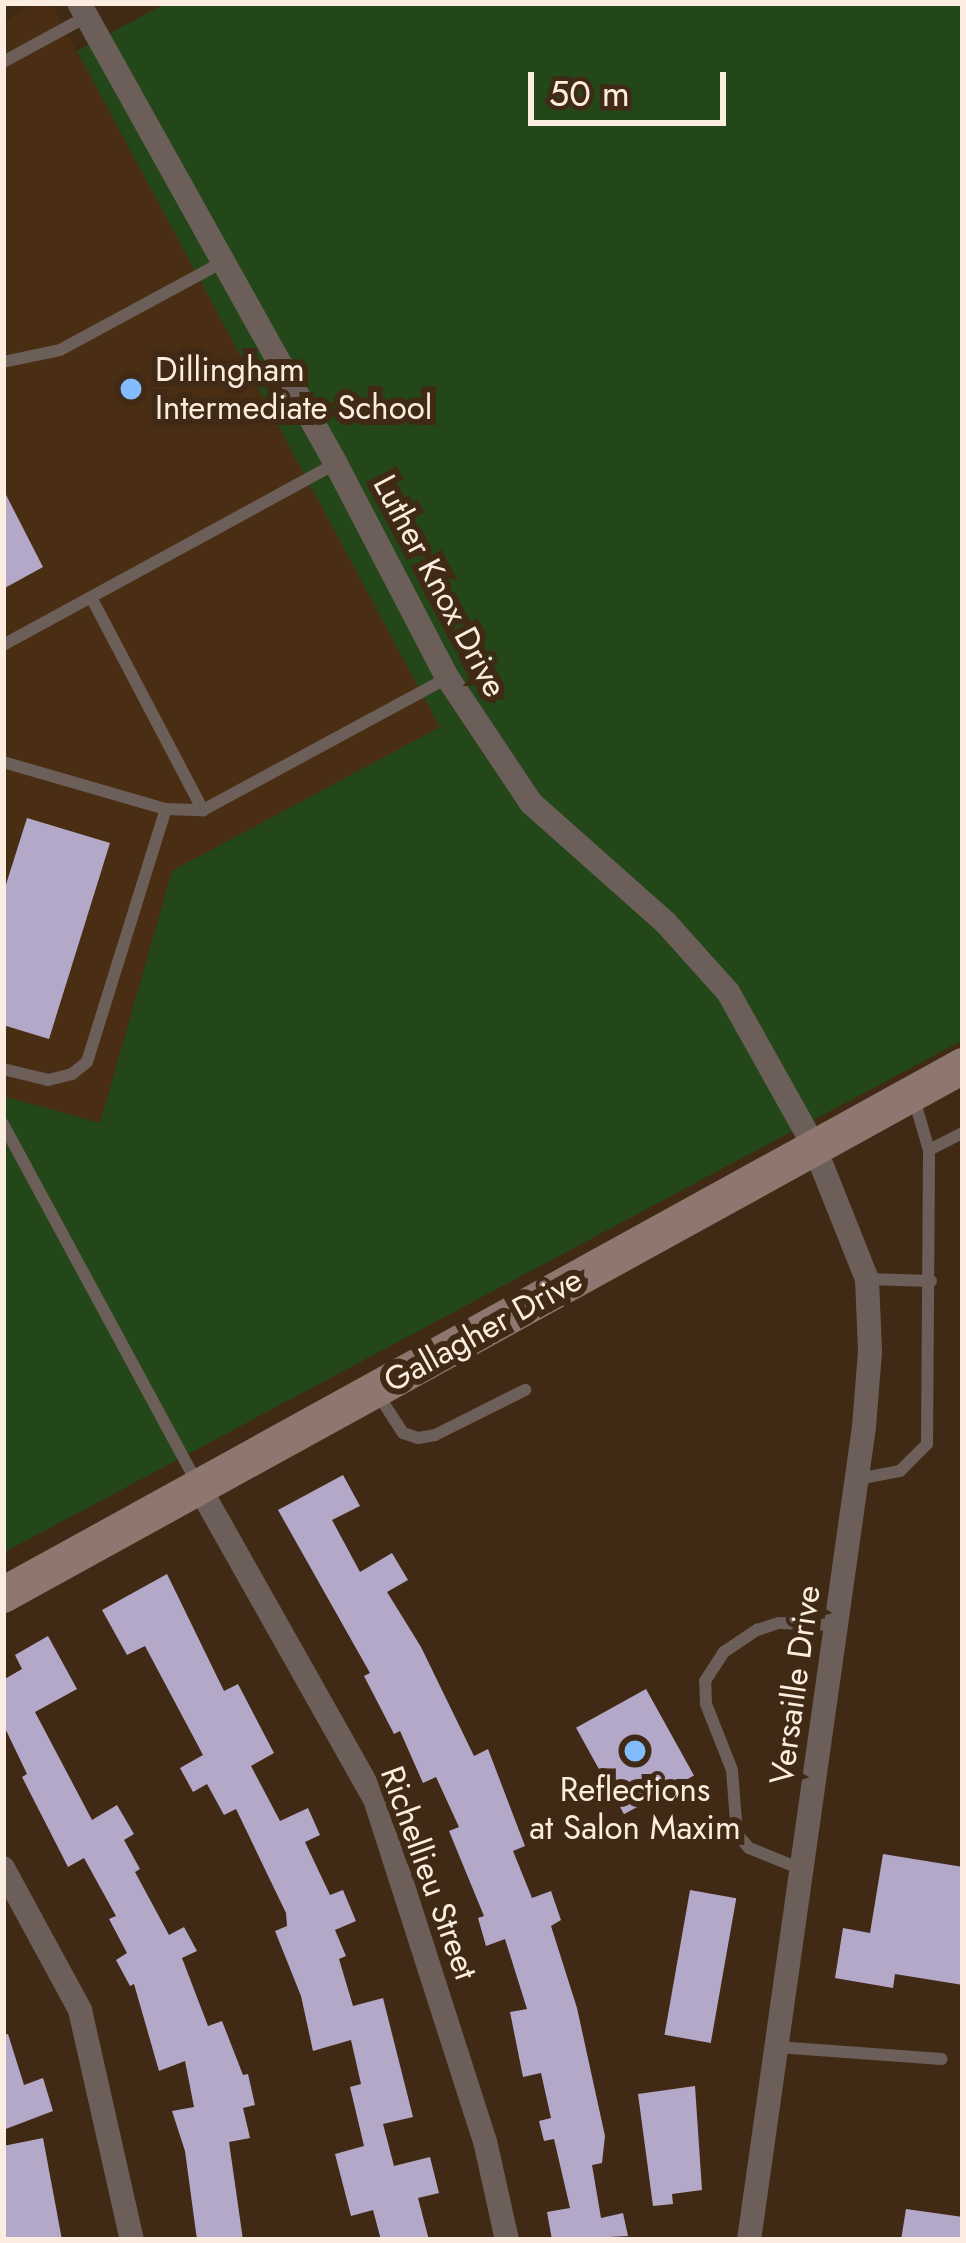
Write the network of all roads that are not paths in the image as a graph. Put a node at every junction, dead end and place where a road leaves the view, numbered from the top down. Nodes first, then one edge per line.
1 (82, 10) edge
2 (3, 62) edge
3 (223, 262) junction
4 (3, 362) edge
5 (336, 464) junction
6 (92, 597) junction
7 (3, 645) edge
8 (447, 677) junction
9 (3, 762) edge
10 (166, 809) junction
11 (203, 810) junction
12 (963, 1066) edge
13 (3, 1069) edge
14 (913, 1093) junction
15 (3, 1124) edge
16 (963, 1133) edge
17 (814, 1146) junction
18 (929, 1150) junction
19 (867, 1279) junction
20 (931, 1281) junction
21 (375, 1390) junction
22 (525, 1390) dead end
23 (856, 1479) junction
24 (199, 1487) junction
25 (3, 1595) edge
26 (836, 1625) junction
27 (3, 1868) edge
28 (802, 1870) junction
29 (776, 2047) junction
30 (942, 2059) dead end
31 (132, 2240) edge
32 (507, 2240) edge
33 (749, 2240) edge

1 - 2 lane
1 - 3 street, Luther Knox Drive
3 - 4 lane
3 - 5 street, Luther Knox Drive
5 - 6 lane
5 - 8 street, Luther Knox Drive
6 - 7 lane
6 - 11 lane
8 - 11 lane
8 - 17 street, Luther Knox Drive
9 - 10 lane
10 - 11 lane
10 - 13 lane
12 - 14 street, Gallagher Drive
14 - 17 street, Gallagher Drive
14 - 18 lane
15 - 24 lane
16 - 18 lane
17 - 19 street, Versaille Drive
17 - 21 street, Gallagher Drive
18 - 20 lane
19 - 20 lane
19 - 23 street, Versaille Drive
20 - 23 lane
21 - 22 lane
21 - 24 street, Gallagher Drive
23 - 26 street, Versaille Drive
24 - 25 street, Gallagher Drive
24 - 32 street, Richellieu Street
26 - 28 street, Versaille Drive
26 - 28 lane
27 - 31 street
28 - 29 street, Versaille Drive
29 - 30 lane
29 - 33 street, Versaille Drive

